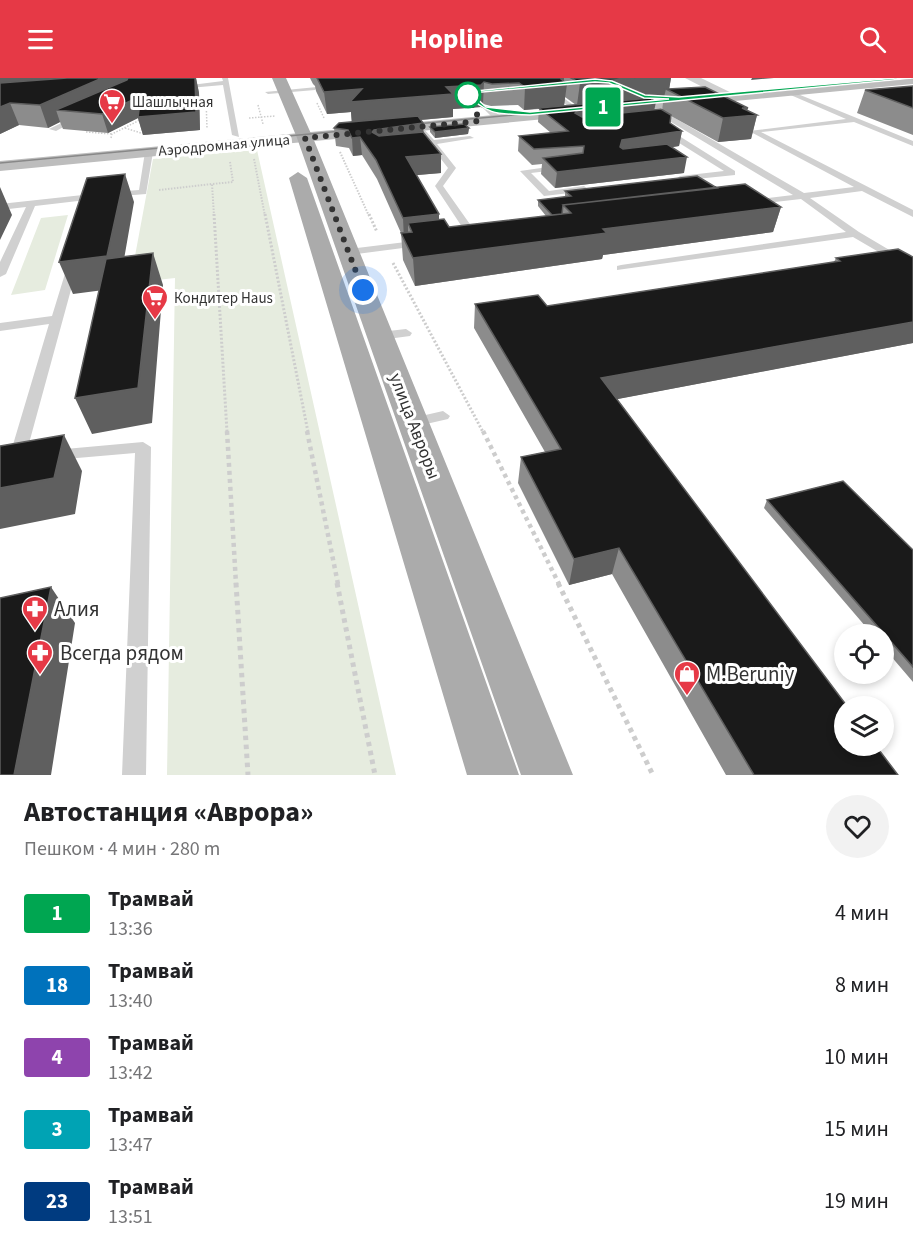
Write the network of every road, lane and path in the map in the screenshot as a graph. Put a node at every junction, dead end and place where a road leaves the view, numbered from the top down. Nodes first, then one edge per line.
1 (692, 78) edge
2 (861, 78) edge
3 (913, 80) edge
4 (226, 81) edge
5 (282, 84) edge
6 (266, 85) edge
7 (172, 87) edge
8 (315, 88) dead end
9 (788, 92) junction
10 (726, 94) junction
11 (571, 105) junction
12 (646, 106) junction
13 (492, 113) junction
14 (84, 114) edge
15 (144, 117) edge
16 (668, 118) junction
17 (855, 120) junction
18 (207, 121) dead end
19 (294, 126) junction
20 (234, 127) junction
21 (420, 127) junction
22 (53, 129) edge
23 (470, 138) dead end
24 (111, 142) dead end
25 (434, 143) junction
26 (913, 144) edge
27 (424, 145) edge
28 (149, 152) junction
29 (699, 152) junction
30 (252, 153) dead end
31 (688, 153) dead end
32 (230, 155) dead end
33 (0, 157) edge
34 (0, 166) edge
35 (567, 166) edge
36 (674, 179) edge
37 (212, 184) junction
38 (593, 188) edge
39 (863, 188) junction
40 (143, 192) junction
41 (802, 196) junction
42 (93, 197) junction
43 (32, 203) junction
44 (743, 204) edge
45 (0, 207) edge
46 (89, 208) edge
47 (913, 214) edge
48 (855, 234) junction
49 (485, 235) edge
50 (474, 237) junction
51 (463, 238) edge
52 (429, 242) edge
53 (384, 248) junction
54 (76, 252) edge
55 (349, 252) junction
56 (621, 268) dead end
57 (913, 268) edge
58 (0, 274) edge
59 (57, 319) junction
60 (0, 327) edge
61 (9, 459) edge
62 (134, 775) edge
63 (248, 775) edge
64 (375, 775) edge
65 (493, 775) edge
66 (547, 775) edge
67 (653, 775) edge

1 - 10 street
2 - 10 main road, Аэродромная улица
3 - 9 main road, Аэродромная улица
4 - 7 lane
4 - 20 lane
5 - 6 lane
5 - 8 lane
5 - 19 main road, улица Авроры
6 - 19 main road, улица Авроры
9 - 10 main road, Аэродромная улица
9 - 17 lane
10 - 11 main road, Аэродромная улица
10 - 12 main road, Аэродромная улица
11 - 12 main road, Аэродромная улица
11 - 13 main road, Аэродромная улица
12 - 16 lane
13 - 19 main road, Аэродромная улица
13 - 21 main road, Аэродромная улица
14 - 22 lane
15 - 24 path
16 - 29 lane
16 - 41 lane
17 - 26 lane
17 - 39 lane
18 - 20 path
19 - 20 main road, Аэродромная улица
19 - 20 path
19 - 21 main road, Аэродромная улица
19 - 28 main road, Аэродромная улица
19 - 53 path
19 - 55 main road, улица Авроры
19 - 65 main road, улица Авроры
20 - 33 main road, Аэродромная улица
21 - 25 lane
23 - 25 lane
25 - 27 lane
25 - 50 lane
28 - 34 main road, Аэродромная улица
28 - 40 lane
29 - 31 lane
29 - 36 lane
30 - 64 path
32 - 37 path
35 - 38 lane
37 - 40 path
37 - 63 path
39 - 41 lane
39 - 47 lane
40 - 42 lane
41 - 44 lane
41 - 48 lane
42 - 43 lane
42 - 46 lane
43 - 45 lane
43 - 58 lane
48 - 56 lane
48 - 57 lane
49 - 50 lane
50 - 51 lane
52 - 53 lane
53 - 55 lane
53 - 67 path
54 - 59 lane
55 - 66 main road, улица Авроры
59 - 60 lane
59 - 61 lane
61 - 62 lane

